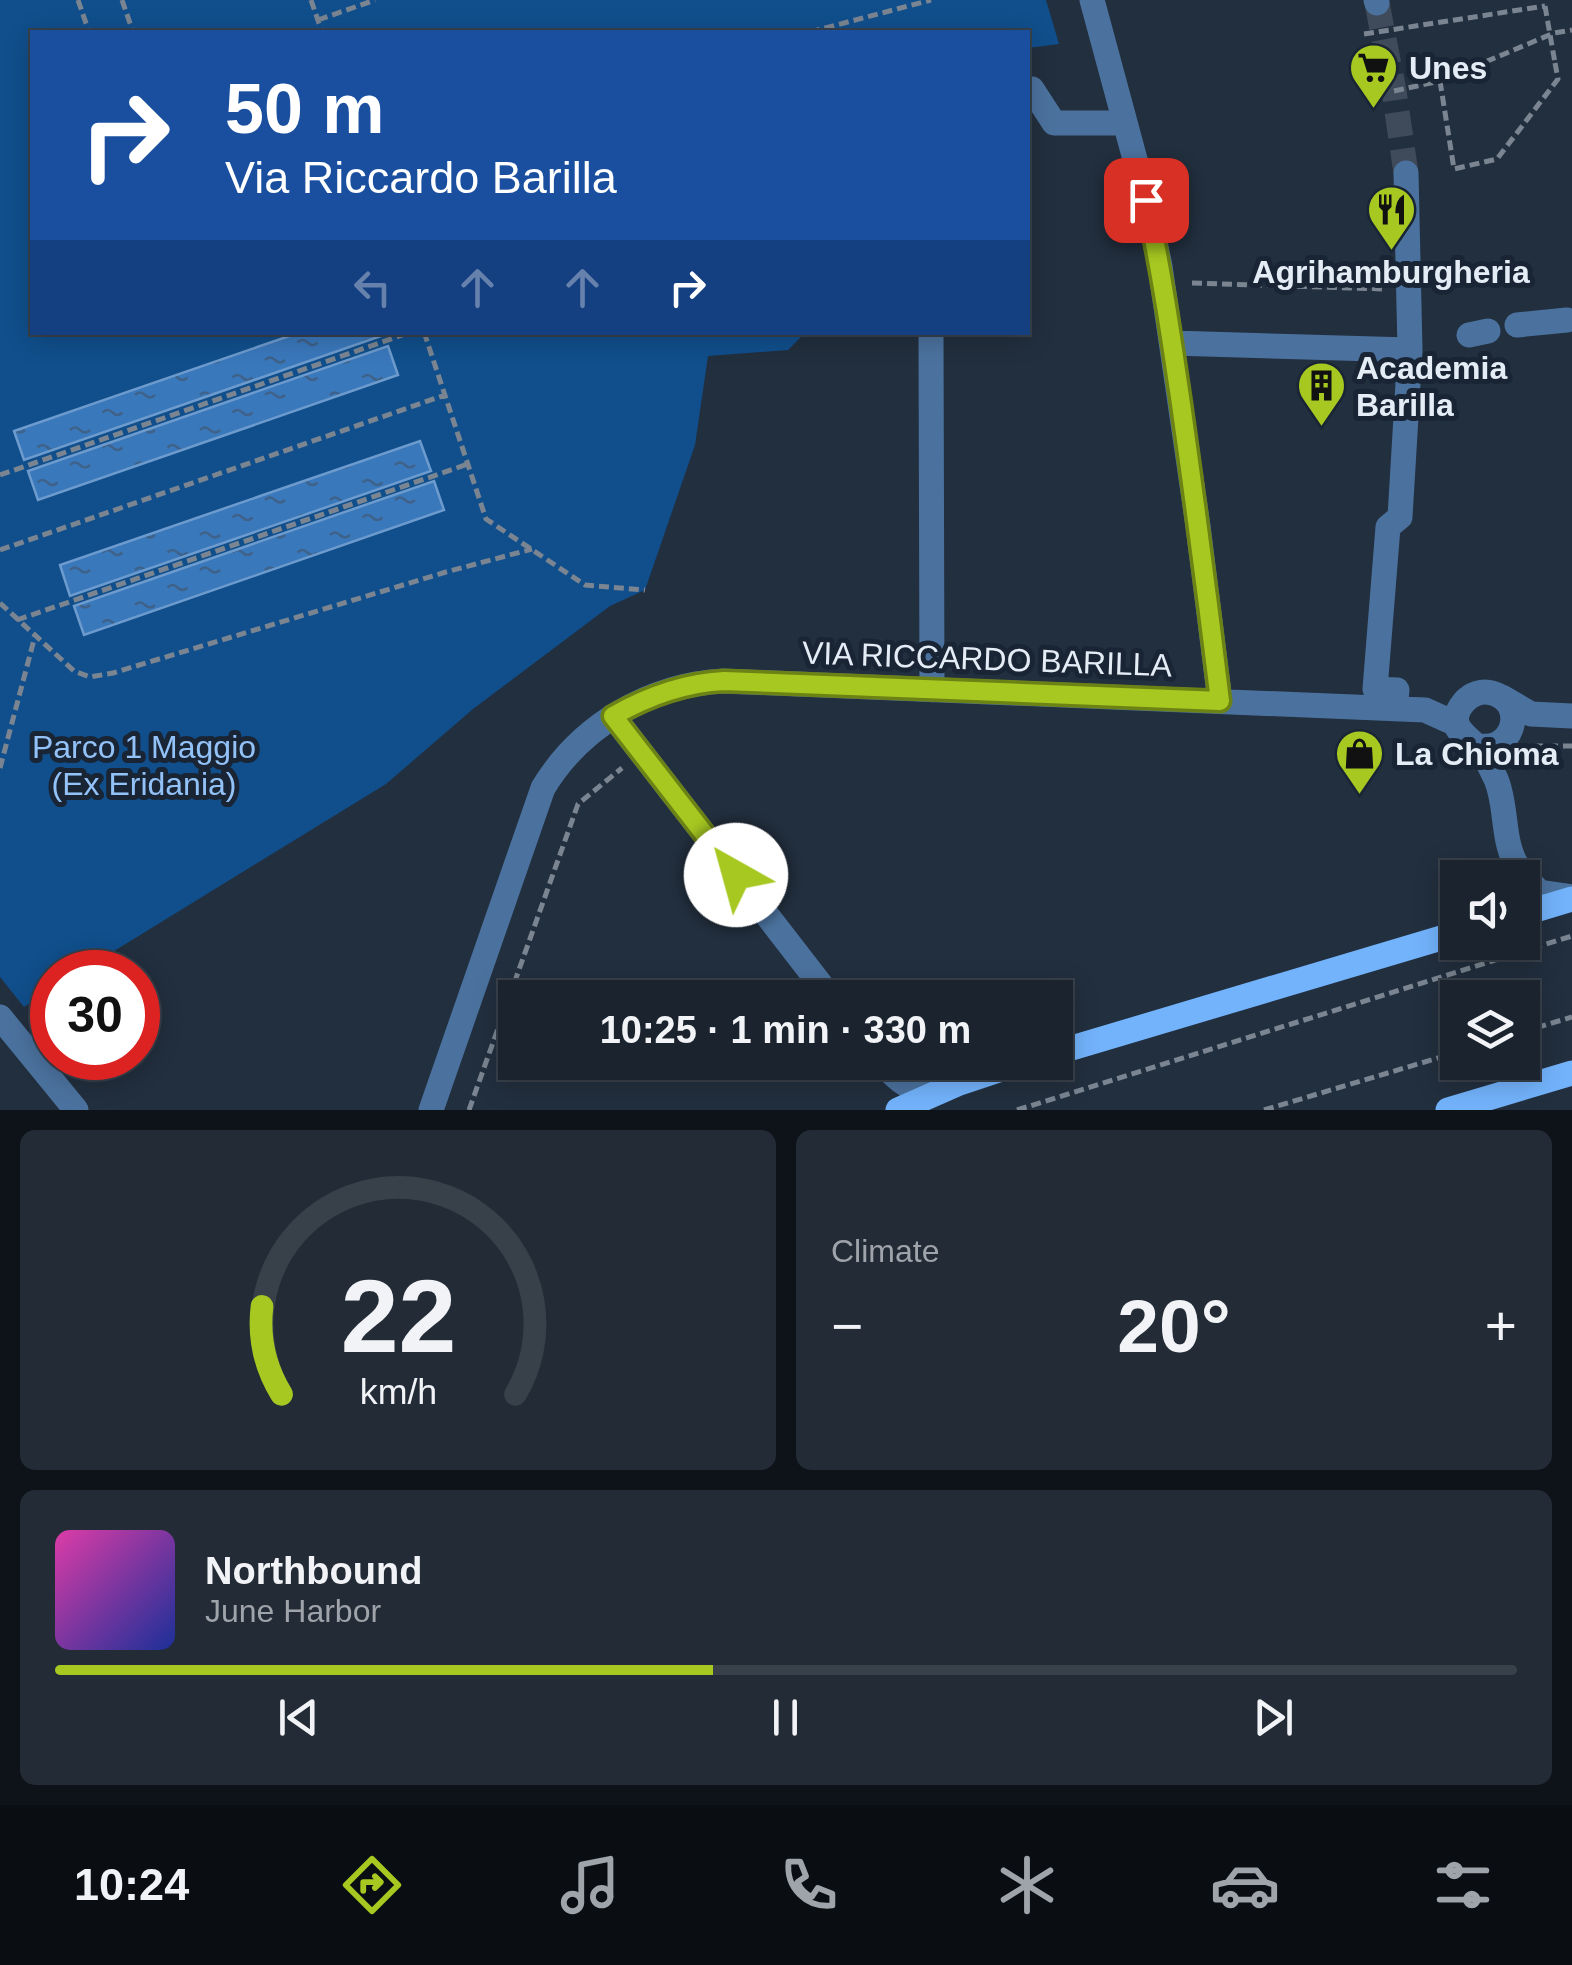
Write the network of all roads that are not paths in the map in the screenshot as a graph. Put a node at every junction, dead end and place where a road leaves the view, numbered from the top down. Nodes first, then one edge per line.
1 (1098, 1) edge
2 (1030, 89) edge
3 (1124, 123) junction
4 (1406, 173) tunnel mouth
5 (1567, 320) dead end
6 (1517, 325) dead end
7 (931, 335) edge
8 (1172, 343) junction
9 (1410, 350) junction
10 (932, 690) junction
11 (1501, 697) junction
12 (1468, 698) junction
13 (1220, 701) junction
14 (1395, 708) junction
15 (1425, 710) junction
16 (1533, 714) junction
17 (613, 716) junction
18 (1572, 716) edge
19 (1508, 734) junction
20 (1466, 738) junction
21 (1496, 779) junction
22 (1510, 846) junction
23 (1503, 860) edge
24 (1572, 898) edge
25 (1540, 908) edge
26 (1440, 934) edge
27 (1440, 938) edge
28 (1426, 942) junction
29 (817, 980) edge
30 (0, 1017) edge
31 (1073, 1048) edge
32 (1572, 1073) edge
33 (899, 1080) edge
34 (970, 1080) edge
35 (938, 1091) junction
36 (1492, 1104) edge
37 (76, 1110) edge
38 (430, 1110) edge
39 (898, 1110) edge
40 (1448, 1110) edge

1 - 3 street
2 - 3 street
3 - 8 street
4 - 9 street
5 - 6 street
7 - 10 street
8 - 9 street
8 - 13 street
9 - 14 street
10 - 13 street, VIA RICCARDO BARILLA
10 - 17 street, VIA RICCARDO BARILLA
11 - 12 street, VIA RICCARDO BARILLA
11 - 16 street, VIA RICCARDO BARILLA
11 - 19 street
12 - 15 street, VIA RICCARDO BARILLA
12 - 20 street
13 - 14 street, VIA RICCARDO BARILLA
14 - 15 street, VIA RICCARDO BARILLA
15 - 20 street, VIA RICCARDO BARILLA
16 - 18 street, VIA RICCARDO BARILLA
16 - 19 street
17 - 29 street
17 - 38 street, VIA RICCARDO BARILLA
19 - 20 street
19 - 21 street
20 - 21 street
21 - 22 street
22 - 23 street
22 - 24 street
24 - 25 main road
26 - 28 street
27 - 28 main road
28 - 31 main road
30 - 37 street
32 - 36 main road
33 - 35 street
34 - 35 main road
35 - 39 main road
36 - 40 main road

